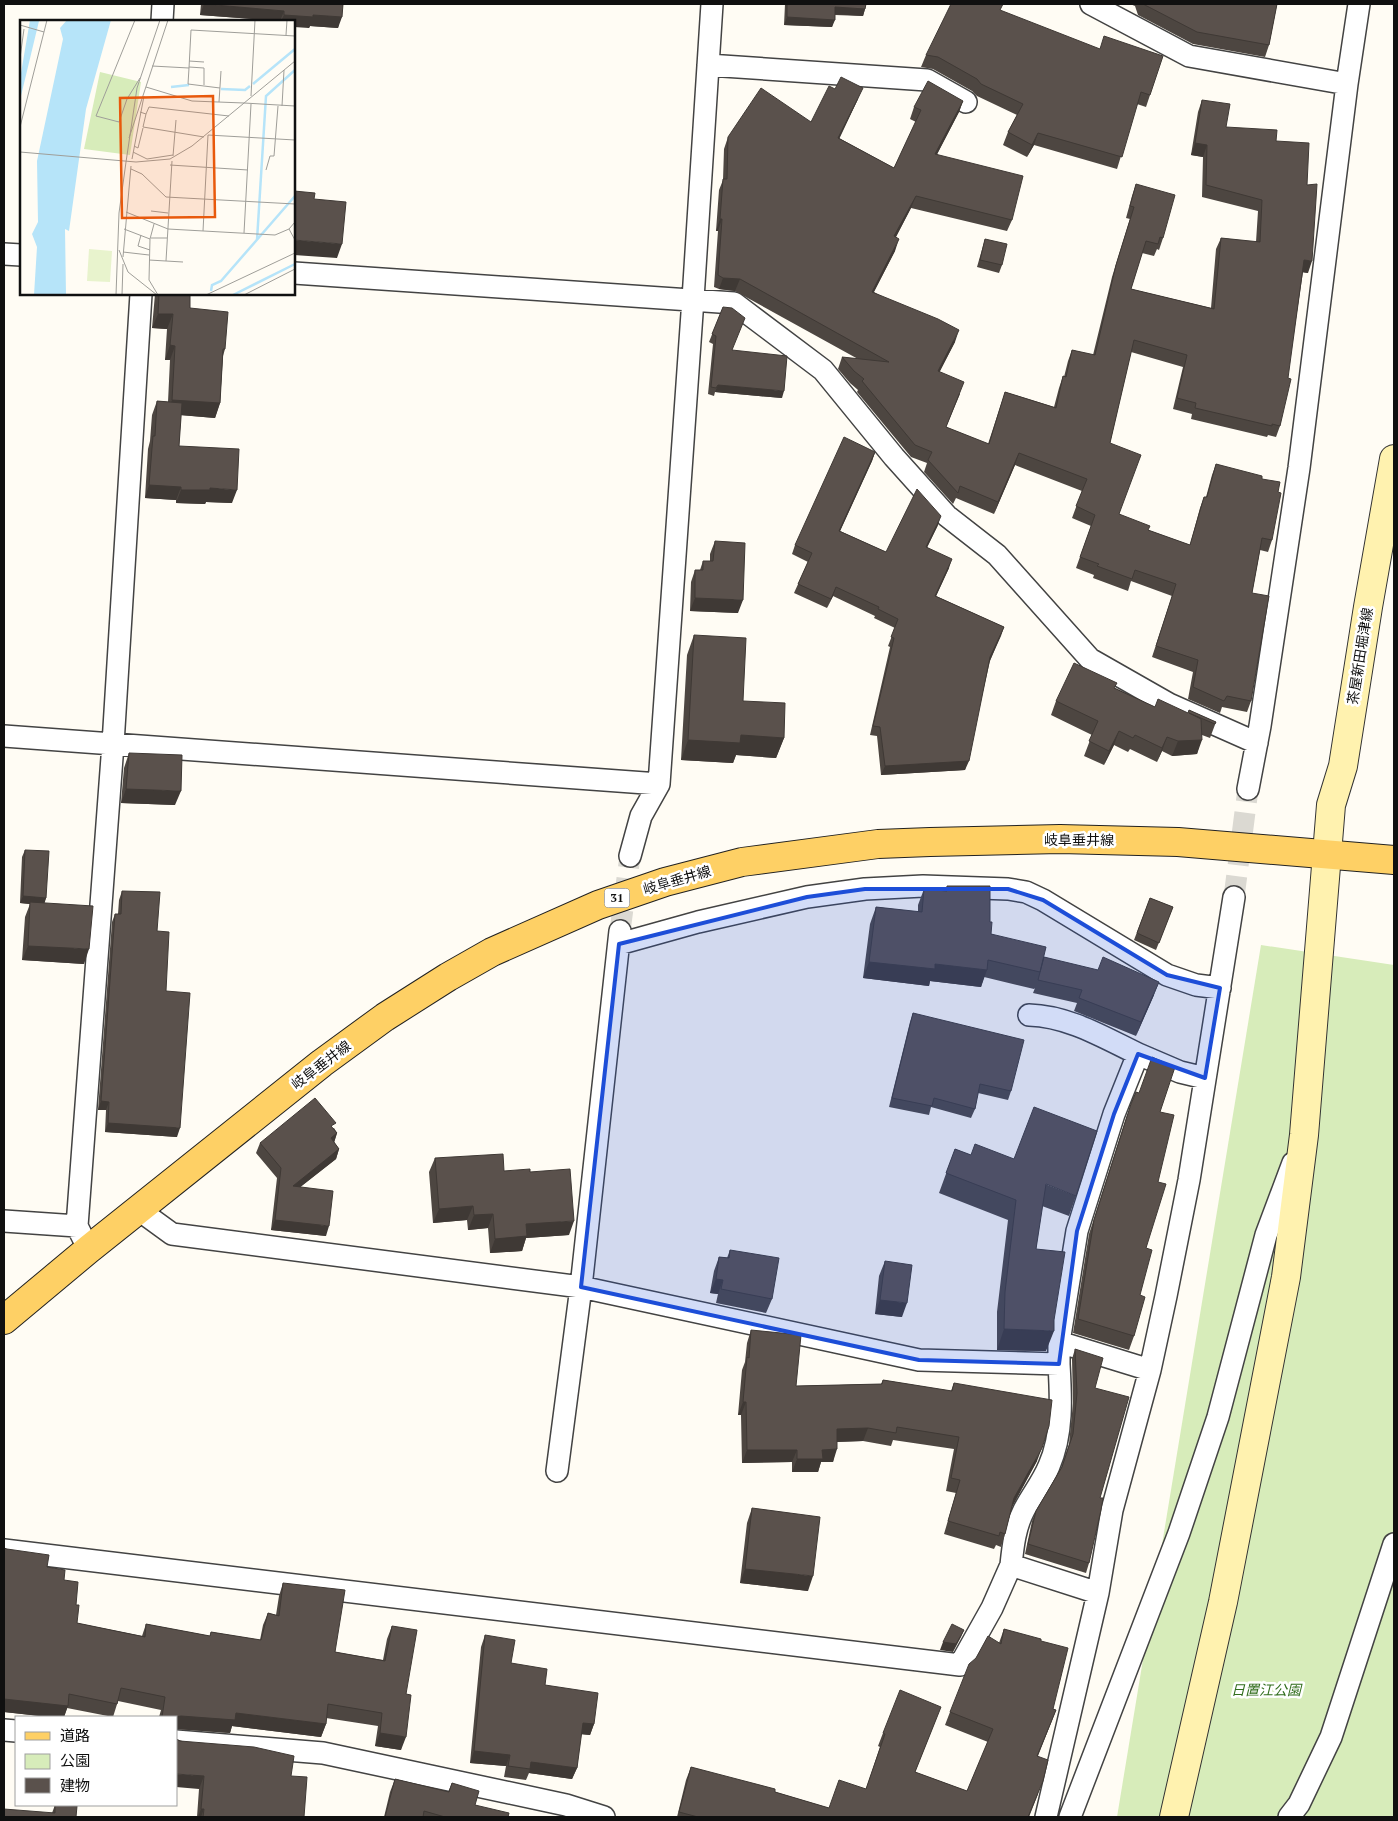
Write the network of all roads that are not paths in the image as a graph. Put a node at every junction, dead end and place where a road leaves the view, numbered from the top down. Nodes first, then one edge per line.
1 (163, 4) edge
2 (712, 4) edge
3 (1091, 4) edge
4 (1359, 4) edge
5 (162, 20) edge
6 (708, 65) junction
7 (1347, 84) junction
8 (966, 102) dead end
9 (4, 254) edge
10 (20, 255) edge
11 (295, 273) edge
12 (142, 295) edge
13 (693, 299) junction
14 (1394, 459) edge
15 (4, 736) edge
16 (1257, 743) junction
17 (113, 744) junction
18 (659, 784) junction
19 (1248, 789) tunnel mouth
20 (1327, 854) junction
21 (630, 856) tunnel mouth
22 (1394, 860) edge
23 (1234, 897) tunnel mouth
24 (1220, 988) junction
25 (1029, 1016) dead end
26 (1138, 1054) junction
27 (1205, 1078) junction
28 (1304, 1134) junction
29 (139, 1210) junction
30 (4, 1221) edge
31 (83, 1237) junction
32 (581, 1287) junction
33 (4, 1320) edge
34 (1059, 1342) junction
35 (1059, 1364) junction
36 (1150, 1370) junction
37 (557, 1471) dead end
38 (1394, 1544) edge
39 (4, 1550) edge
40 (1011, 1565) junction
41 (1098, 1593) junction
42 (178, 1741) edge
43 (604, 1817) edge
44 (1046, 1817) edge
45 (1070, 1817) edge
46 (1174, 1817) edge
47 (1289, 1817) edge

1 - 5 street
2 - 6 street
3 - 7 street
4 - 7 street
6 - 8 street
6 - 13 street
7 - 16 street
9 - 10 street
11 - 13 street
12 - 17 street
13 - 16 street
13 - 18 street
14 - 20 street, 茶屋新田堀津線
15 - 17 street
16 - 19 street
17 - 18 street
17 - 31 street
18 - 21 street
20 - 22 main road, 岐阜垂井線 / 31
20 - 28 street, 茶屋新田堀津線
20 - 29 main road, 岐阜垂井線 / 31
23 - 24 street
24 - 27 street
24 - 32 street
25 - 26 street
26 - 27 street
26 - 34 street
27 - 36 street
28 - 45 street
28 - 46 street, 茶屋新田堀津線
29 - 31 main road, 岐阜垂井線 / 31
29 - 32 street
30 - 31 street
31 - 33 main road, 岐阜垂井線 / 31
32 - 35 street
32 - 37 street
34 - 35 street
34 - 36 street
35 - 40 street
36 - 41 street
38 - 47 street
39 - 40 street
40 - 41 street
41 - 44 street
42 - 43 street

